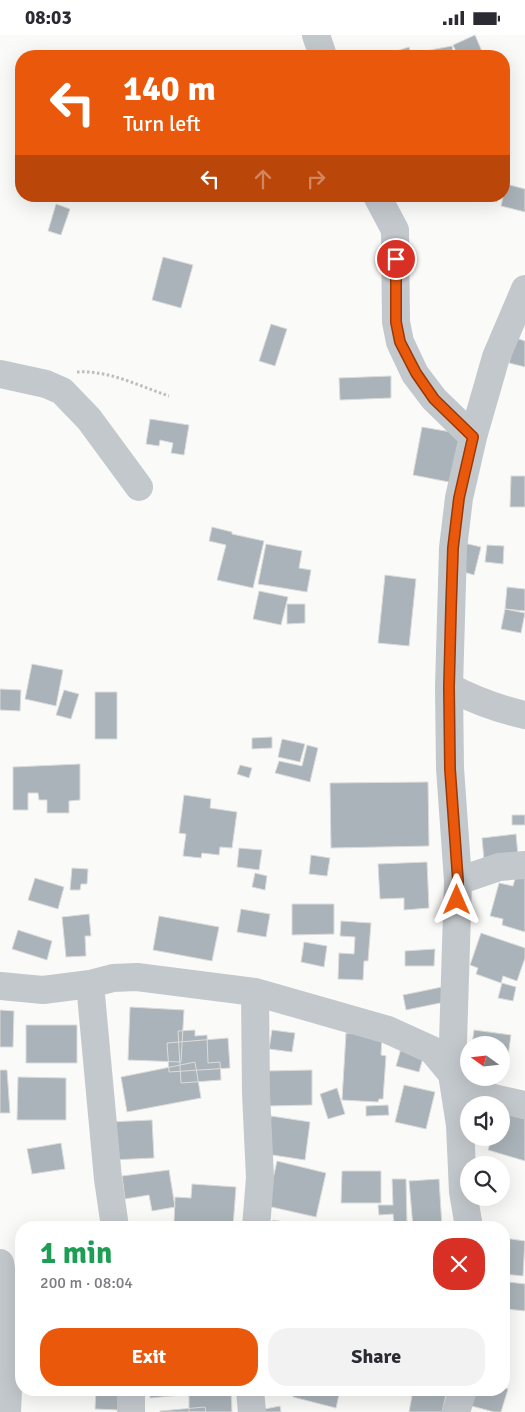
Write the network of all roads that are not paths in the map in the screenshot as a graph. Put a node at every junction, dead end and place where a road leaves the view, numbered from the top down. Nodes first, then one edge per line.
1 (316, 35) edge
2 (321, 50) edge
3 (379, 202) edge
4 (525, 289) edge
5 (0, 374) edge
6 (473, 437) junction
7 (139, 487) dead end
8 (449, 687) junction
9 (525, 715) edge
10 (525, 865) edge
11 (458, 881) junction
12 (90, 984) junction
13 (0, 986) edge
14 (255, 991) junction
15 (452, 1074) junction
16 (525, 1105) edge
17 (114, 1221) edge
18 (256, 1221) edge
19 (468, 1221) edge
20 (0, 1263) edge
21 (131, 1396) edge
22 (251, 1396) edge
23 (461, 1396) edge
24 (7, 1412) edge
25 (131, 1412) edge
26 (252, 1412) edge
27 (456, 1412) edge

1 - 2 street
3 - 6 street
4 - 6 street
5 - 7 street
6 - 8 street
8 - 9 street
8 - 11 street
10 - 11 street
11 - 15 street
12 - 13 street
12 - 14 street
12 - 17 street
14 - 15 street
14 - 18 street
15 - 16 street
15 - 19 street
20 - 24 street
21 - 25 street
22 - 26 street
23 - 27 street

